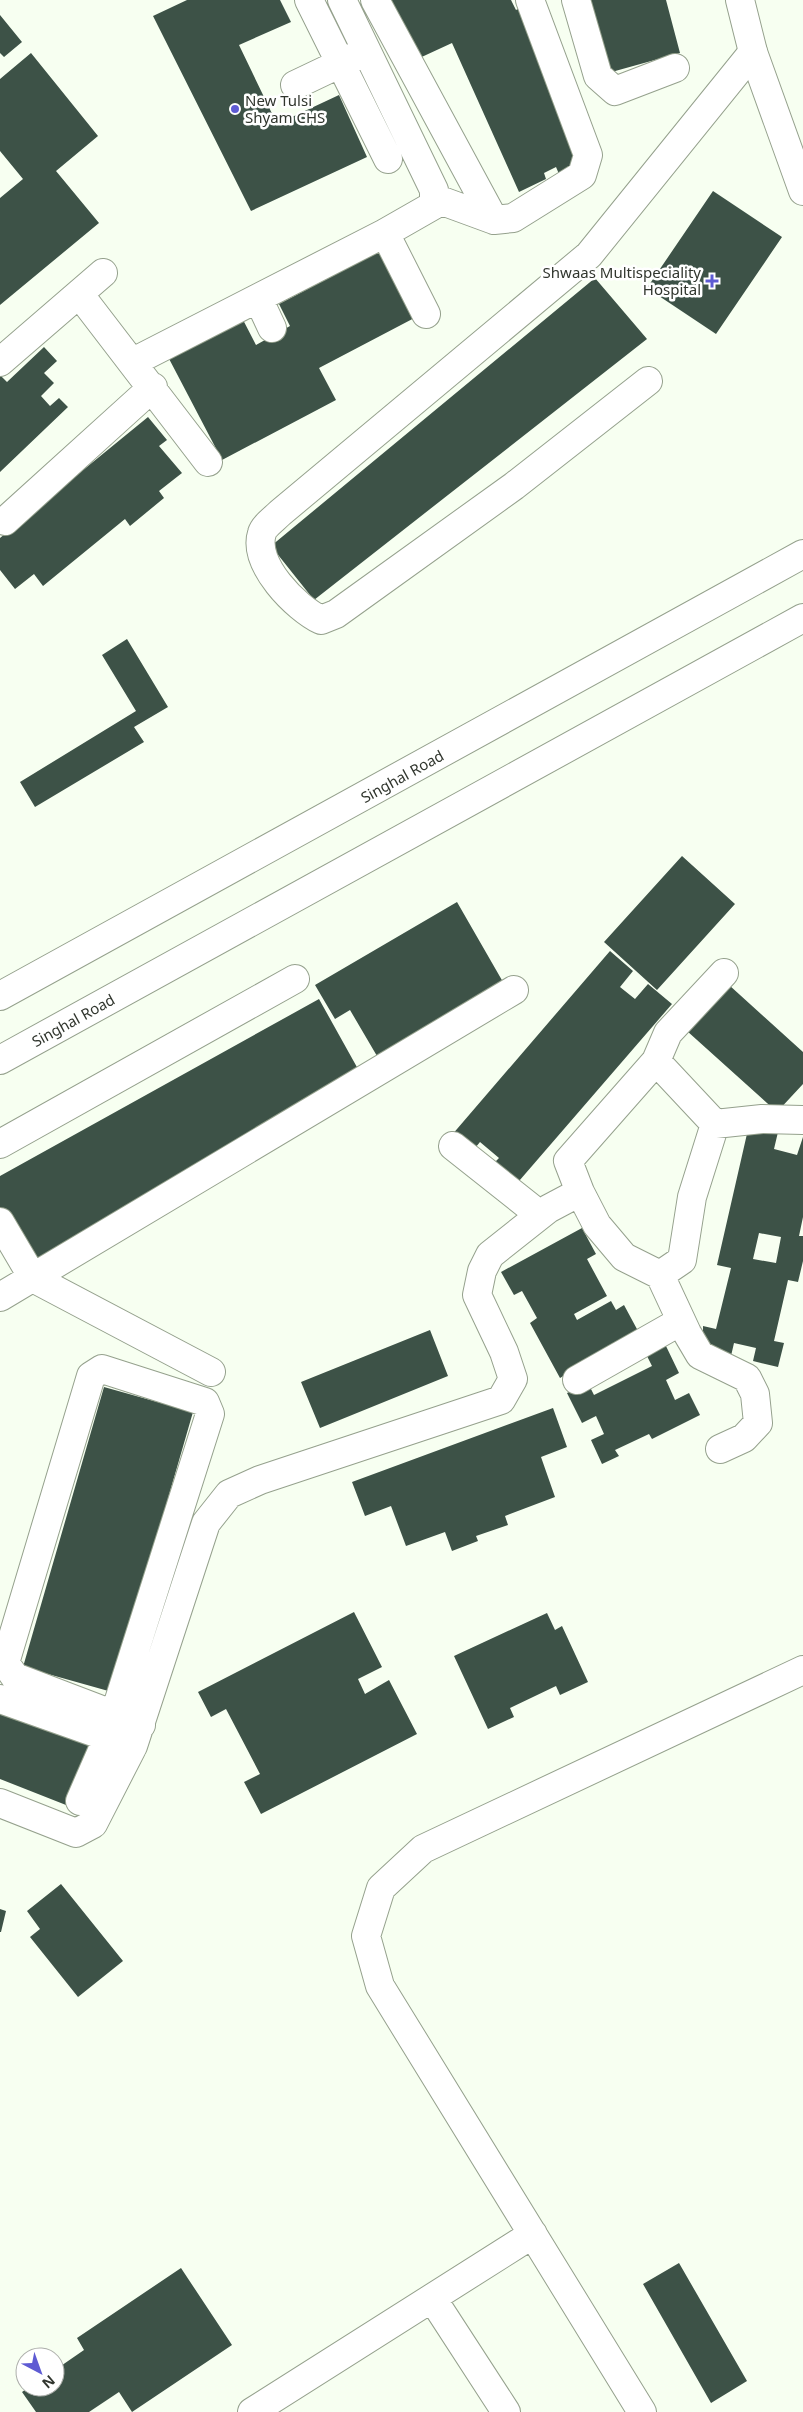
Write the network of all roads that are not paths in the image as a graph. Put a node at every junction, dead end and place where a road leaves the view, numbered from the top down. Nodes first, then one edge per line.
1 (309, 0) edge
2 (342, 0) edge
3 (375, 0) edge
4 (530, 0) edge
5 (576, 0) edge
6 (740, 0) edge
7 (366, 51) junction
8 (753, 52) junction
9 (342, 62) junction
10 (676, 68) dead end
11 (295, 85) dead end
12 (388, 159) dead end
13 (803, 191) edge
14 (434, 198) junction
15 (494, 220) junction
16 (386, 233) junction
17 (103, 273) dead end
18 (80, 295) junction
19 (258, 298) junction
20 (426, 314) dead end
21 (272, 328) dead end
22 (0, 362) edge
23 (133, 362) junction
24 (648, 381) dead end
25 (153, 387) junction
26 (208, 462) dead end
27 (5, 521) dead end
28 (803, 554) edge
29 (803, 618) edge
30 (724, 972) dead end
31 (295, 979) dead end
32 (514, 990) dead end
33 (0, 996) edge
34 (0, 1060) edge
35 (656, 1062) junction
36 (803, 1120) edge
37 (716, 1124) junction
38 (0, 1144) edge
39 (453, 1146) dead end
40 (580, 1192) junction
41 (540, 1215) junction
42 (0, 1222) edge
43 (660, 1275) junction
44 (33, 1278) junction
45 (0, 1297) edge
46 (681, 1320) junction
47 (211, 1372) dead end
48 (576, 1380) dead end
49 (720, 1449) dead end
50 (803, 1670) edge
51 (0, 1699) edge
52 (71, 1711) junction
53 (124, 1731) junction
54 (80, 1801) dead end
55 (0, 1803) edge
56 (533, 2234) junction
57 (432, 2298) junction
58 (252, 2412) edge
59 (506, 2412) edge
60 (642, 2412) edge

1 - 9 street
2 - 7 street
3 - 15 street
4 - 15 street
5 - 10 street
6 - 8 street
7 - 9 street
7 - 14 street
8 - 13 street
8 - 24 street
9 - 11 street
9 - 12 street
14 - 15 street
14 - 16 street
16 - 19 street
16 - 20 street
17 - 18 street
18 - 22 street
18 - 23 street
19 - 21 street
19 - 23 street
23 - 25 street
25 - 26 street
25 - 27 street
28 - 33 street, Singhal Road
29 - 34 street, Singhal Road
30 - 35 street
31 - 38 street
32 - 44 street
35 - 37 street
35 - 40 street
36 - 37 street
37 - 43 street
39 - 41 street
40 - 41 street
40 - 43 street
41 - 53 street
42 - 44 street
43 - 46 street
44 - 45 street
44 - 47 street
46 - 48 street
46 - 49 street
50 - 56 street
51 - 52 street
52 - 53 street
52 - 53 street
53 - 54 street
53 - 55 street
56 - 57 street
56 - 60 street
57 - 58 street
57 - 59 street

